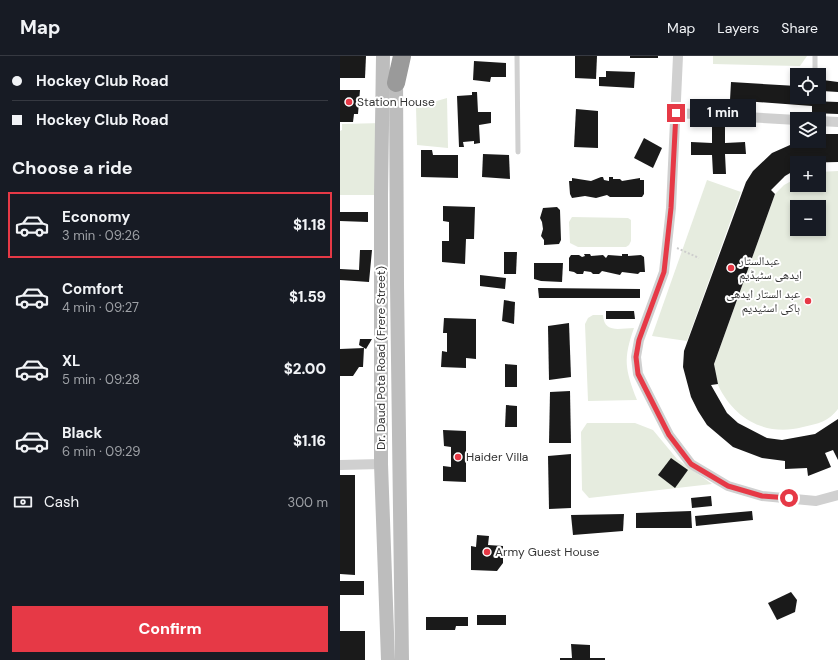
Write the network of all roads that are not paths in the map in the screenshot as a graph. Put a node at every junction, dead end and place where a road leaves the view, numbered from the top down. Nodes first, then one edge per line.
1 (383, 56) edge
2 (396, 56) edge
3 (402, 56) edge
4 (517, 56) edge
5 (678, 56) edge
6 (815, 56) edge
7 (815, 68) edge
8 (396, 83) junction
9 (676, 113) junction
10 (790, 120) edge
11 (826, 121) edge
12 (838, 122) edge
13 (518, 152) dead end
14 (381, 464) junction
15 (340, 465) edge
16 (838, 495) edge
17 (388, 660) edge
18 (402, 660) edge

1 - 14 main road, Dr. Daud Pota Road (Frere Street)
2 - 8 main road, Dr. Daud Pota Road (Frere Street)
3 - 8 highway
4 - 13 lane
5 - 9 street
6 - 7 lane
8 - 18 main road, Dr. Daud Pota Road (Frere Street)
9 - 10 street
9 - 16 street
11 - 12 street
14 - 15 street
14 - 17 main road, Dr. Daud Pota Road (Frere Street)

